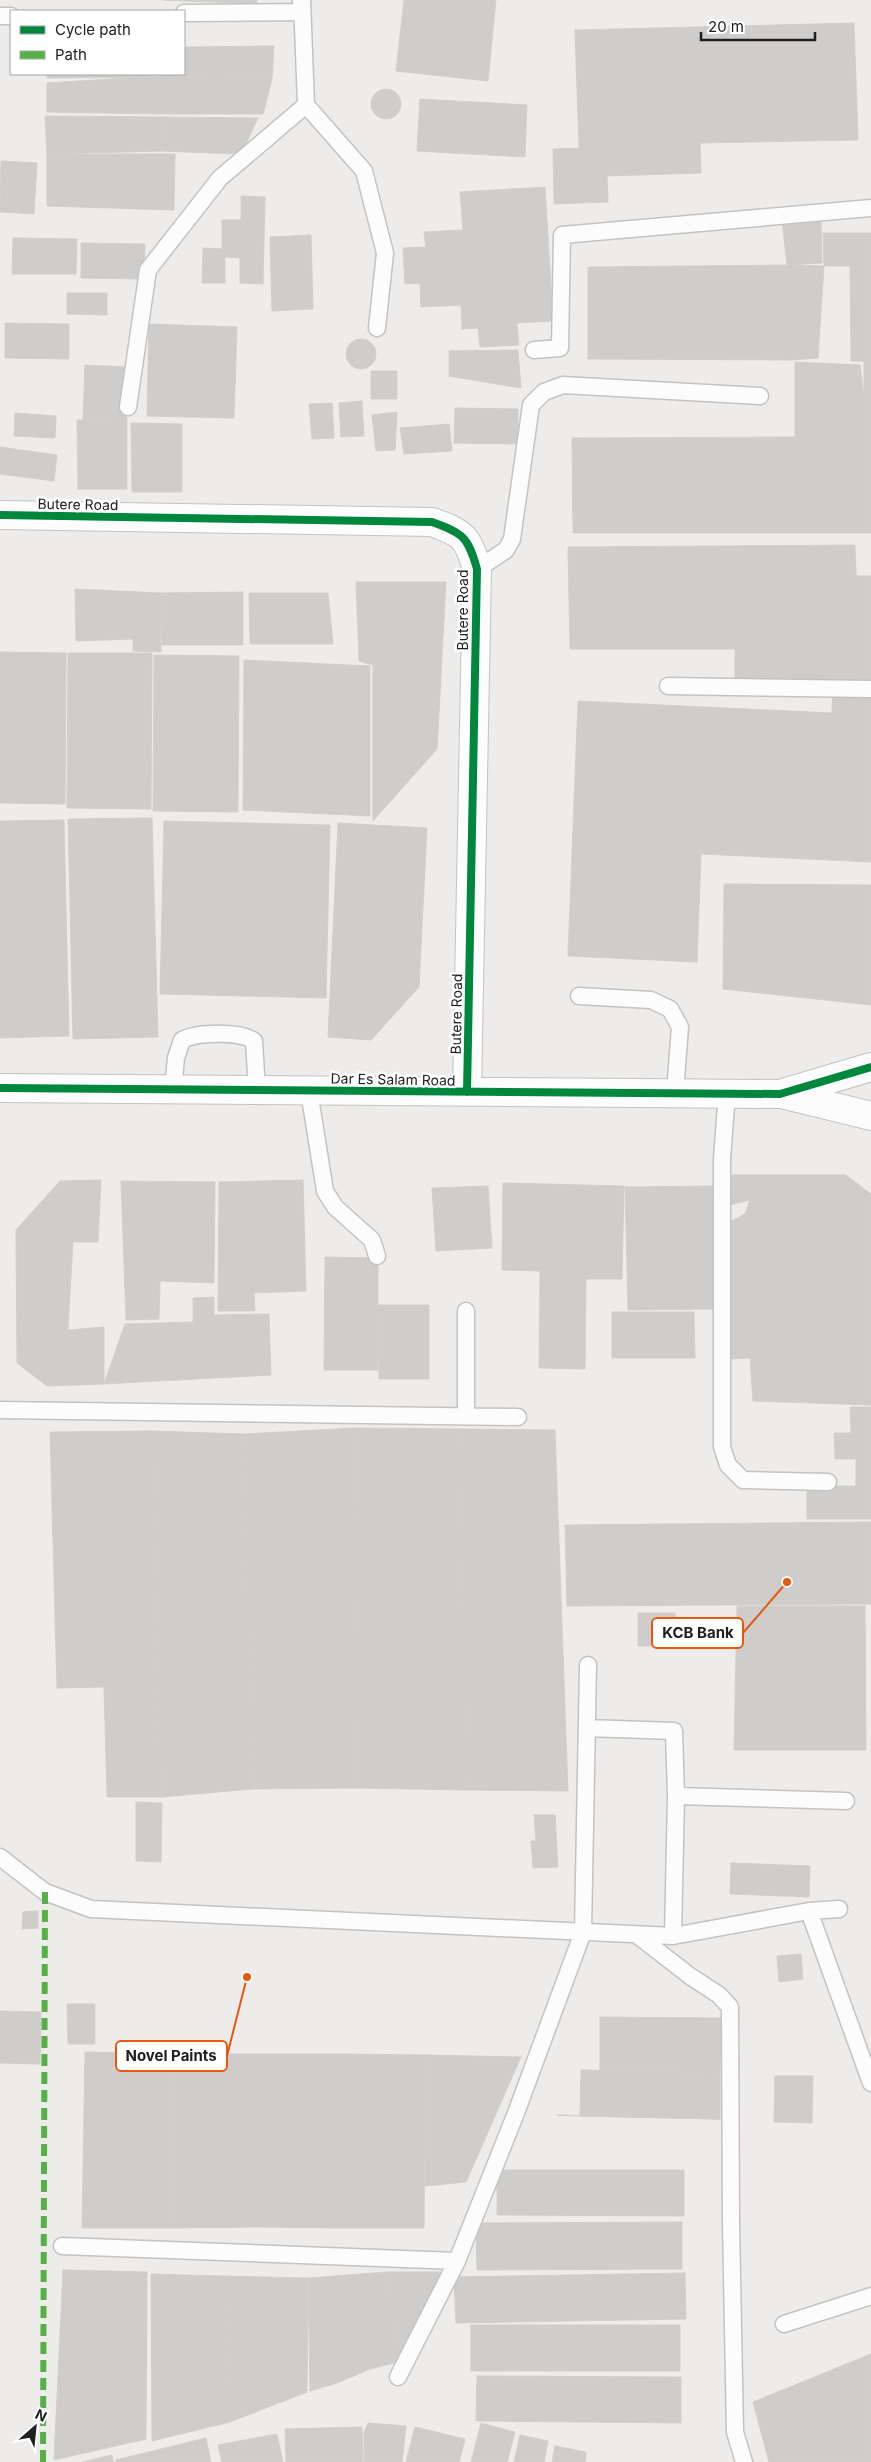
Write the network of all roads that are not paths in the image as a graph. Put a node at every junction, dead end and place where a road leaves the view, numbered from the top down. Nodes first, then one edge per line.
1 (302, 0) edge
2 (185, 13) edge
3 (306, 105) junction
4 (871, 208) edge
5 (376, 328) dead end
6 (534, 350) dead end
7 (760, 396) dead end
8 (128, 407) dead end
9 (0, 515) edge
10 (477, 569) junction
11 (668, 686) dead end
12 (871, 689) edge
13 (579, 996) dead end
14 (871, 1067) edge
15 (0, 1088) edge
16 (173, 1090) junction
17 (257, 1090) junction
18 (309, 1091) junction
19 (467, 1092) junction
20 (676, 1092) junction
21 (727, 1092) junction
22 (780, 1094) junction
23 (871, 1116) edge
24 (377, 1256) dead end
25 (466, 1311) dead end
26 (0, 1410) edge
27 (466, 1416) junction
28 (518, 1417) dead end
29 (828, 1482) dead end
30 (588, 1665) dead end
31 (588, 1728) junction
32 (676, 1796) junction
33 (846, 1801) dead end
34 (0, 1857) edge
35 (839, 1909) dead end
36 (809, 1911) junction
37 (582, 1932) junction
38 (637, 1935) junction
39 (674, 1936) junction
40 (871, 2083) edge
41 (62, 2246) dead end
42 (457, 2261) junction
43 (871, 2296) edge
44 (784, 2324) dead end
45 (398, 2377) dead end
46 (744, 2462) edge

1 - 2 lane
1 - 3 lane
3 - 5 lane
3 - 8 lane
4 - 6 lane
7 - 10 lane
9 - 10 street, Butere Road
10 - 19 street, Butere Road
11 - 12 lane
13 - 20 lane
14 - 22 street, Dar Es Salam Road
15 - 16 street, Dar Es Salam Road
16 - 17 street, Dar Es Salam Road
16 - 17 lane
17 - 18 street, Dar Es Salam Road
18 - 19 street, Dar Es Salam Road
18 - 24 lane
19 - 20 street, Dar Es Salam Road
20 - 21 street, Dar Es Salam Road
21 - 22 street, Dar Es Salam Road
21 - 29 lane
22 - 23 street
25 - 27 lane
26 - 27 lane
27 - 28 lane
30 - 31 lane
31 - 32 lane
31 - 37 lane
32 - 33 lane
32 - 39 lane
34 - 37 lane
35 - 36 lane
36 - 39 lane
36 - 40 lane
37 - 38 lane
37 - 42 lane
38 - 39 lane
38 - 46 lane
41 - 42 lane
42 - 45 lane
43 - 44 lane

